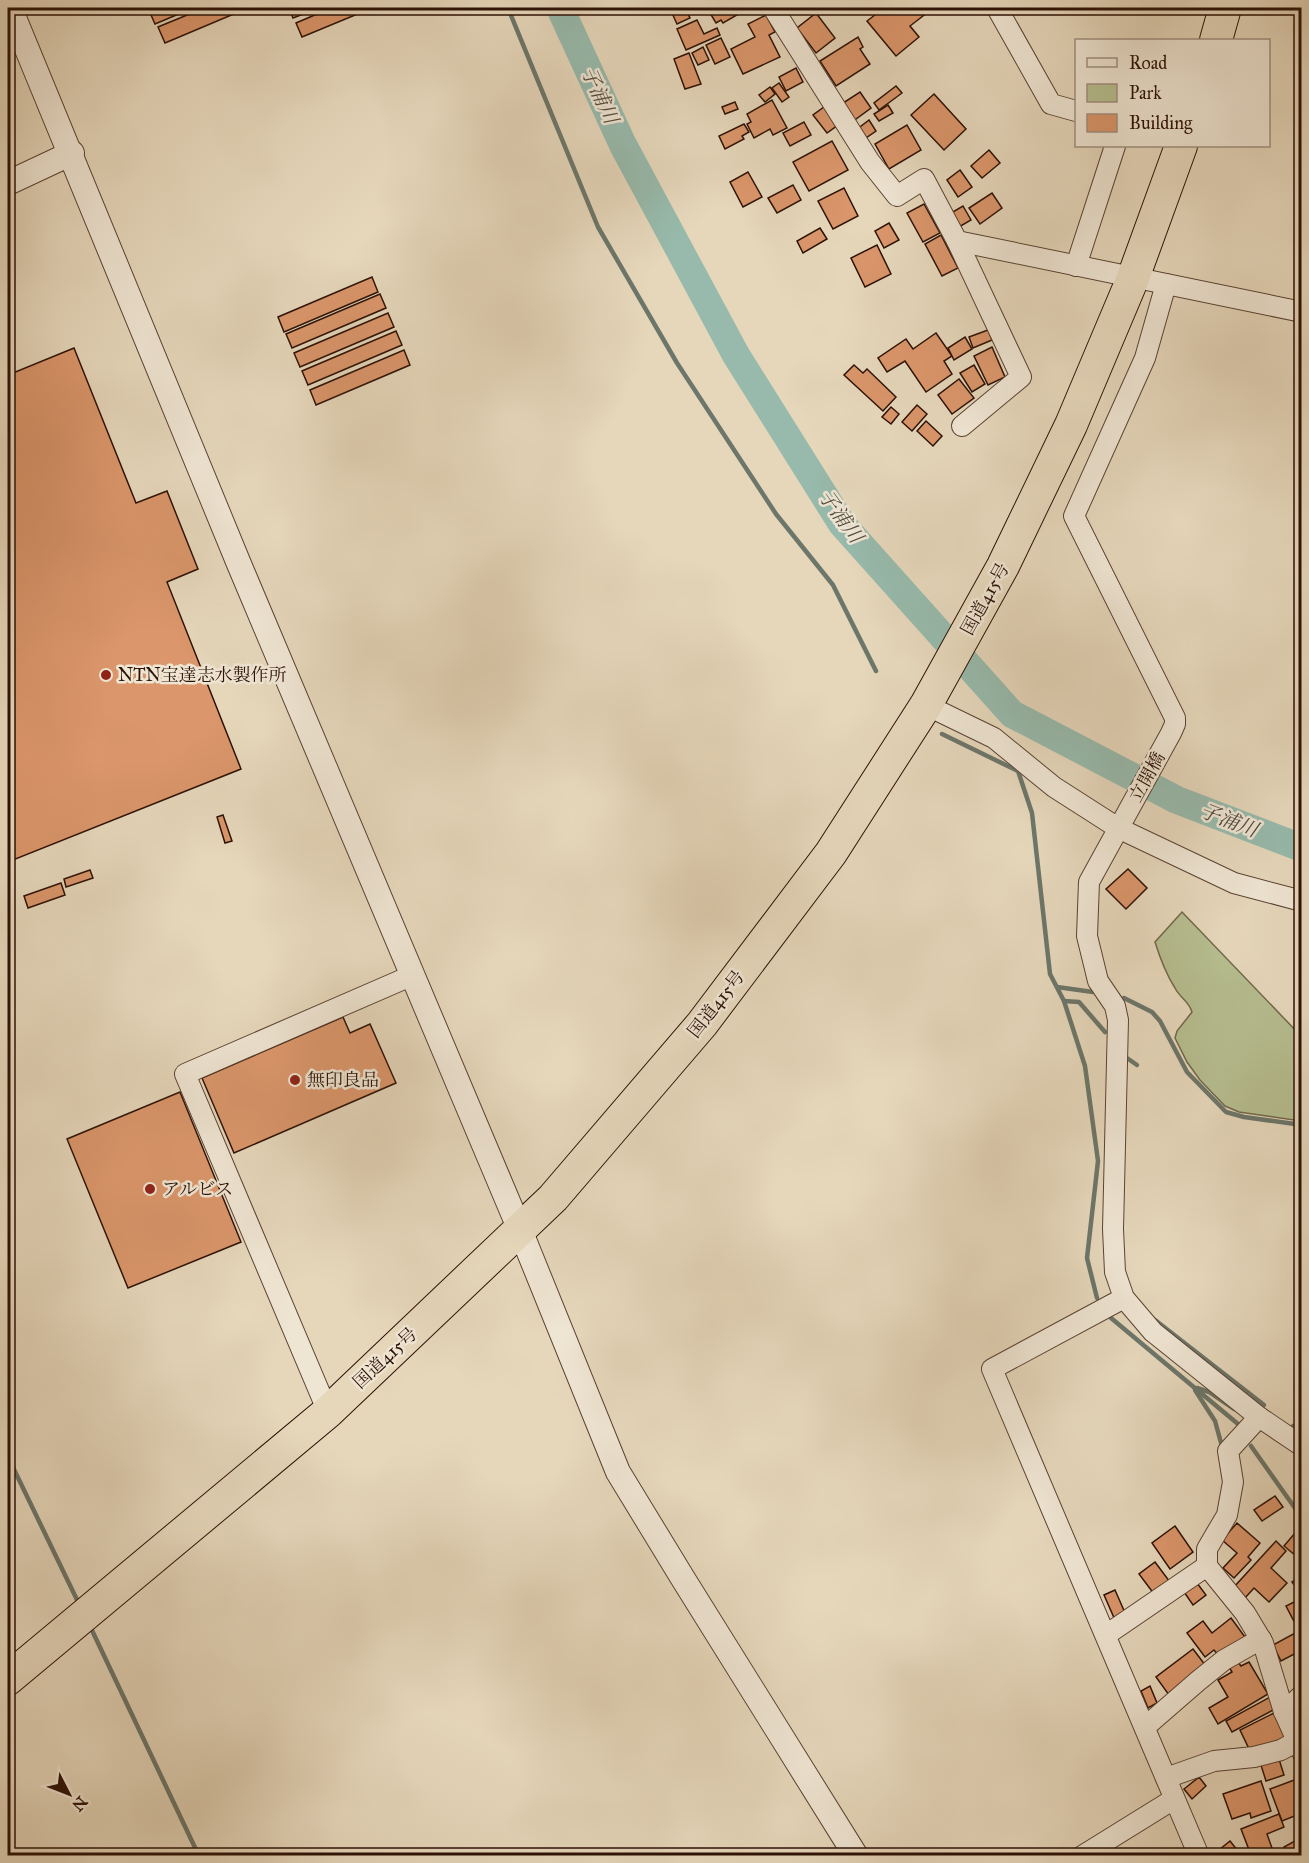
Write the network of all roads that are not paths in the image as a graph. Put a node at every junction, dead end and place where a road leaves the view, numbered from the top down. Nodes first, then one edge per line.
1 (10, 8) edge
2 (776, 8) edge
3 (996, 8) edge
4 (1225, 8) edge
5 (1216, 39) edge
6 (1075, 110) edge
7 (1115, 147) edge
8 (1181, 147) edge
9 (72, 153) junction
10 (8, 183) edge
11 (957, 241) junction
12 (1076, 266) junction
13 (1133, 278) junction
14 (1166, 284) junction
15 (1302, 312) edge
16 (962, 426) dead end
17 (930, 697) junction
18 (1120, 825) junction
19 (1302, 901) edge
20 (413, 975) junction
21 (520, 1230) junction
22 (1124, 1298) junction
23 (328, 1412) junction
24 (1259, 1417) junction
25 (1302, 1446) edge
26 (1206, 1566) junction
27 (1106, 1635) junction
28 (1260, 1639) junction
29 (8, 1679) edge
30 (1302, 1695) edge
31 (1284, 1712) junction
32 (1144, 1727) junction
33 (1299, 1746) edge
34 (1166, 1779) junction
35 (1174, 1798) junction
36 (856, 1856) edge
37 (1082, 1856) edge
38 (1199, 1856) edge

1 - 9 street
2 - 11 street
3 - 6 street
4 - 5 highway
7 - 12 street
8 - 13 highway, 国道415号
9 - 10 street
9 - 20 street
11 - 12 street
11 - 16 street
12 - 13 street
13 - 14 street
13 - 17 highway, 国道415号
14 - 15 street
14 - 18 street, 立開橋
17 - 18 street
17 - 21 highway, 国道415号
18 - 19 street
18 - 22 street, 立開橋
20 - 21 street
20 - 23 street
21 - 23 highway, 国道415号
21 - 36 street
22 - 24 street
22 - 27 street
23 - 29 highway, 国道415号
24 - 25 street
24 - 26 street
26 - 27 street
26 - 28 street
27 - 32 street
28 - 31 street
28 - 32 street
30 - 31 street
31 - 33 street
32 - 34 street
33 - 34 street
34 - 35 street
35 - 37 street
35 - 38 street

